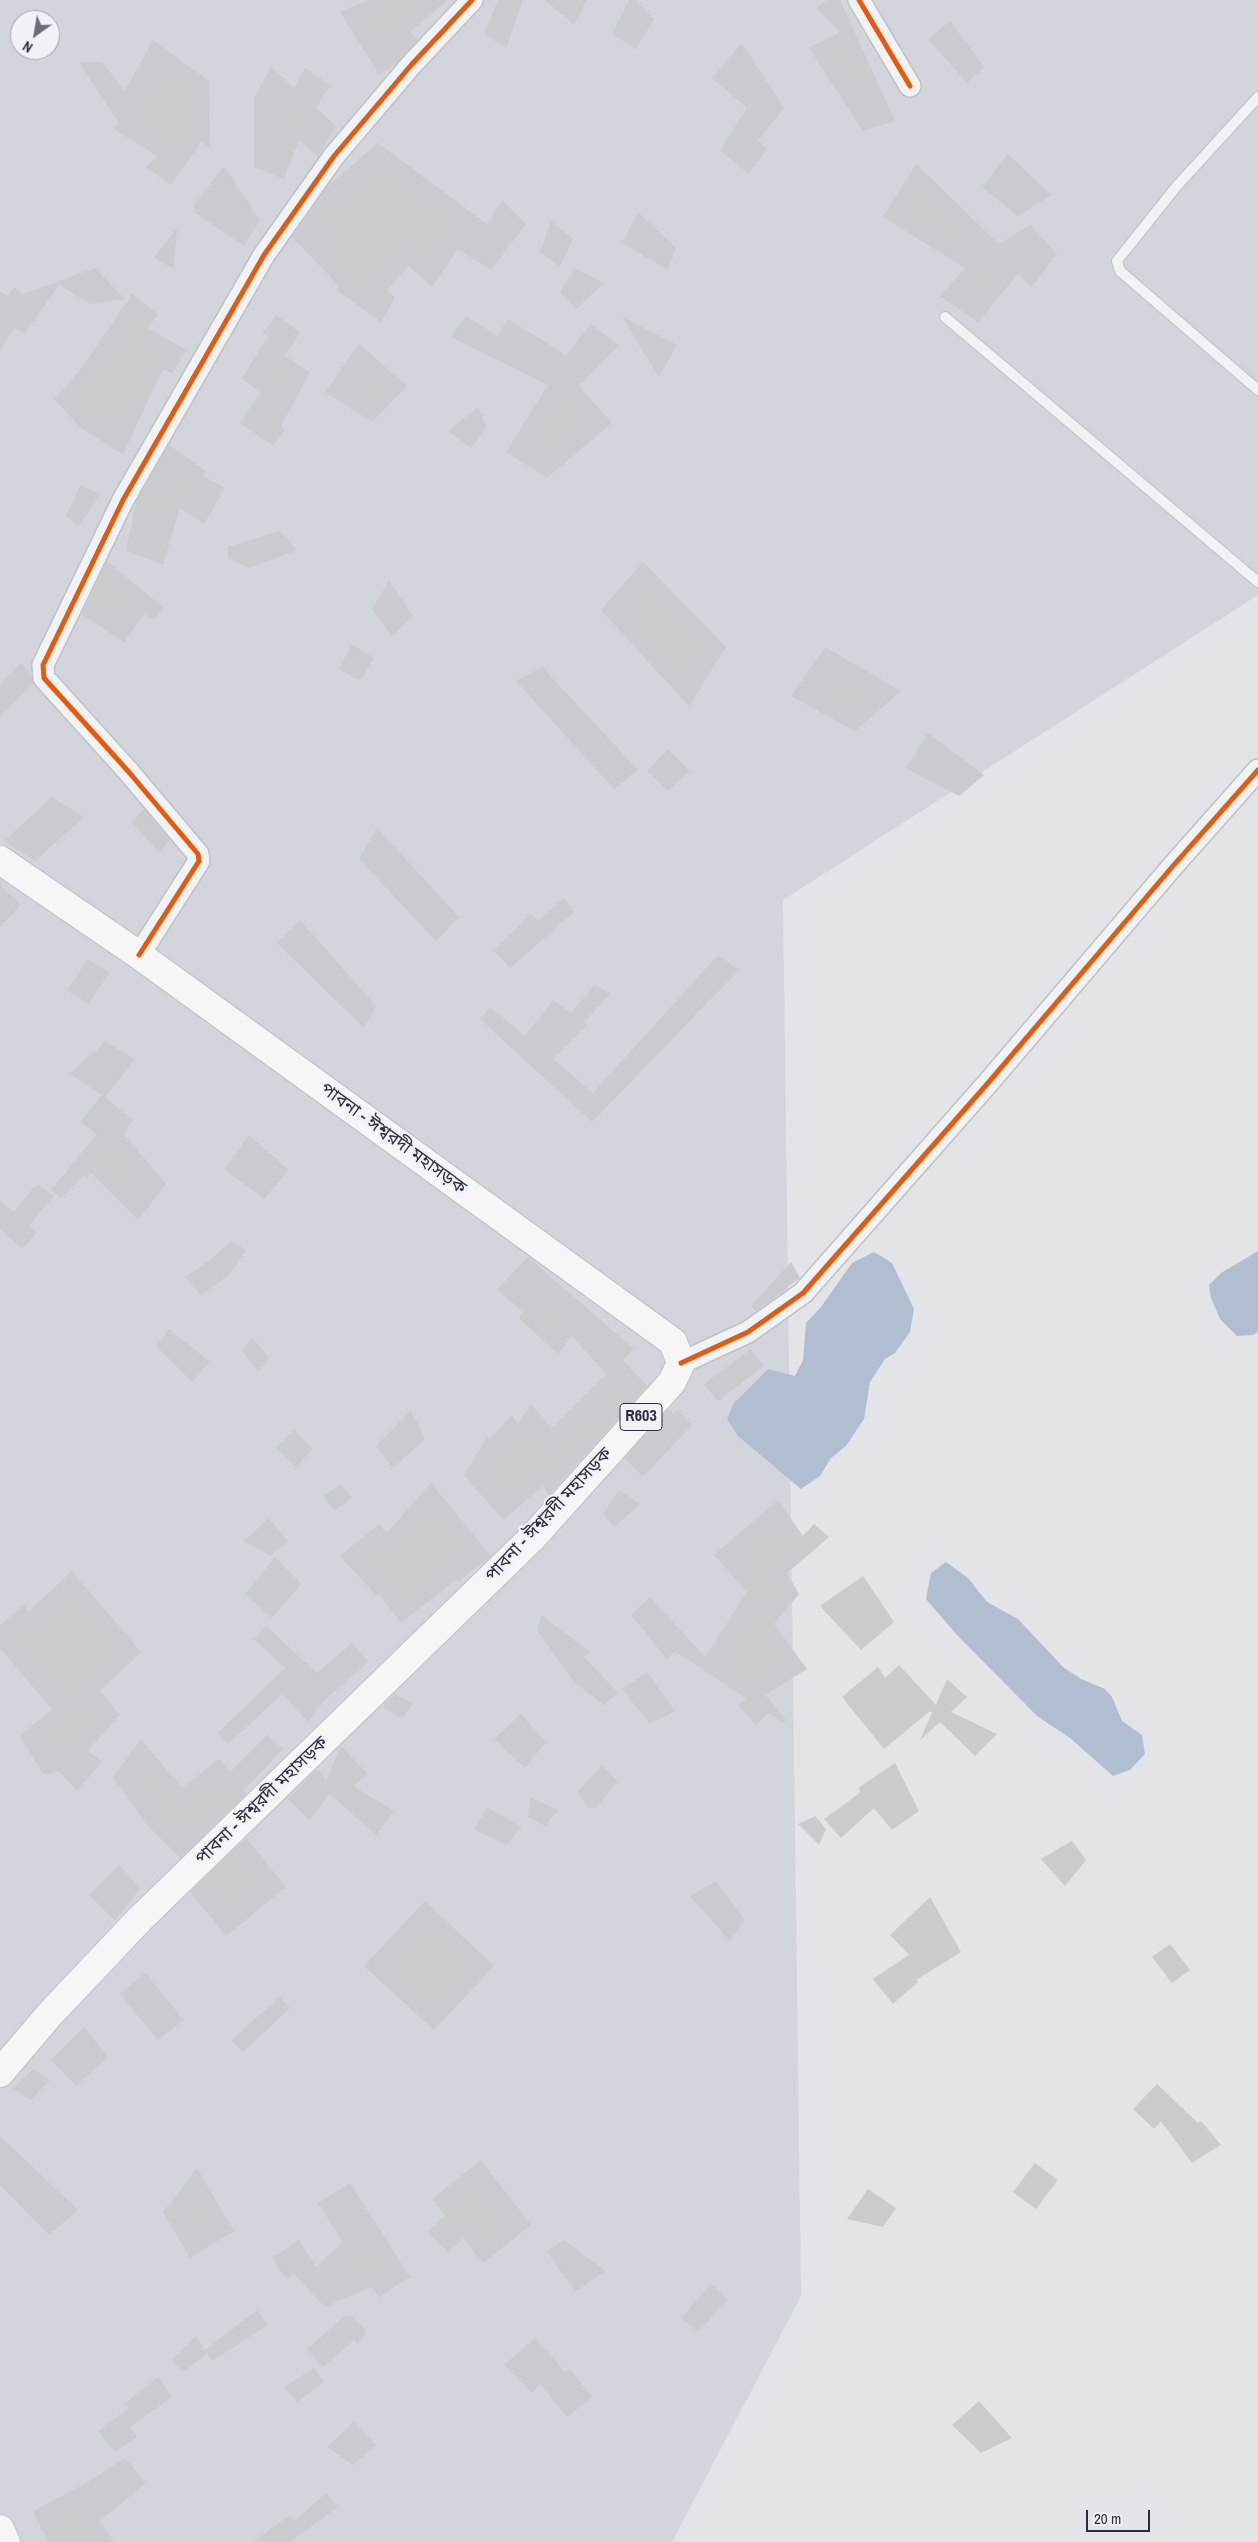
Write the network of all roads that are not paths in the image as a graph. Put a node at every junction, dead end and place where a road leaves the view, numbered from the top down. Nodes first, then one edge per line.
1 (472, 0) edge
2 (859, 0) edge
3 (910, 86) dead end
4 (1258, 97) edge
5 (945, 318) dead end
6 (1258, 390) edge
7 (1258, 582) edge
8 (1258, 770) edge
9 (1248, 789) edge
10 (0, 860) edge
11 (139, 955) junction
12 (680, 1363) junction
13 (0, 2073) edge
14 (0, 2529) edge
15 (6, 2542) edge

1 - 11 street
2 - 3 street
4 - 6 lane
5 - 7 lane
8 - 9 street
9 - 12 street
10 - 11 main road, পাবনা - ঈশ্বরদী মহাসড়ক
11 - 12 main road, পাবনা - ঈশ্বরদী মহাসড়ক
12 - 13 main road, পাবনা - ঈশ্বরদী মহাসড়ক / R603
14 - 15 main road

